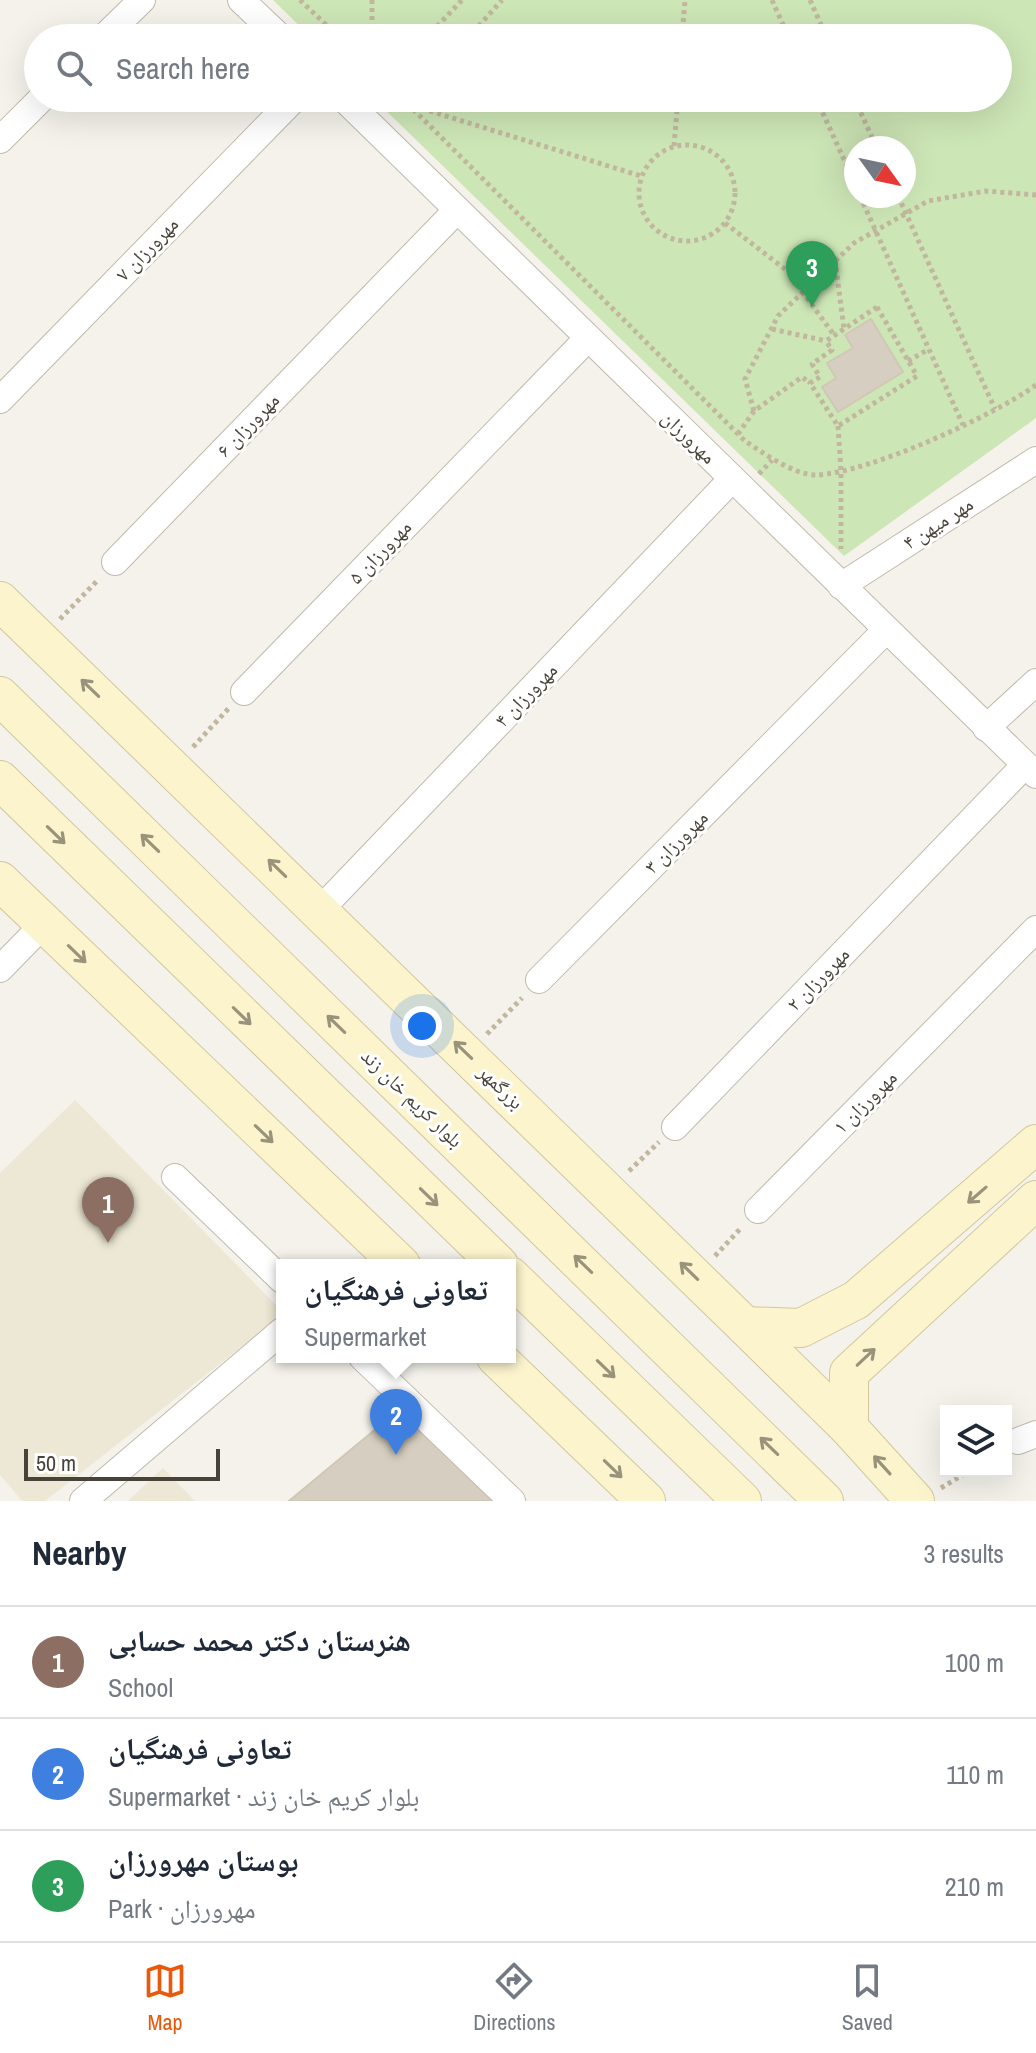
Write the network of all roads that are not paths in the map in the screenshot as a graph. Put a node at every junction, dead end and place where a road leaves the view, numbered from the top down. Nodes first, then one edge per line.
1 (142, 0) edge
2 (241, 0) edge
3 (117, 24) edge
4 (266, 24) edge
5 (28, 112) edge
6 (281, 112) edge
7 (357, 112) edge
8 (0, 140) edge
9 (457, 210) junction
10 (588, 338) junction
11 (0, 400) edge
12 (1036, 460) edge
13 (732, 479) junction
14 (115, 562) road end
15 (841, 586) junction
16 (0, 601) edge
17 (886, 630) junction
18 (1036, 682) edge
19 (244, 692) road end
20 (0, 696) edge
21 (986, 728) junction
22 (1030, 770) edge
23 (0, 780) edge
24 (0, 881) edge
25 (320, 910) junction
26 (45, 923) junction
27 (1036, 929) edge
28 (0, 969) edge
29 (539, 980) road end
30 (675, 1127) road end
31 (1035, 1147) edge
32 (175, 1177) dead end
33 (1036, 1200) edge
34 (758, 1210) road end
35 (395, 1259) edge
36 (493, 1259) edge
37 (276, 1274) edge
38 (516, 1282) edge
39 (745, 1326) junction
40 (276, 1336) edge
41 (368, 1363) edge
42 (502, 1363) edge
43 (849, 1428) junction
44 (83, 1501) edge
45 (512, 1501) edge
46 (646, 1501) edge
47 (742, 1501) edge
48 (824, 1501) edge
49 (915, 1501) edge

1 - 3 street
2 - 4 street
5 - 8 street
6 - 11 street, مهرورزان ۷
7 - 9 street, مهرورزان
9 - 10 street, مهرورزان
9 - 14 street, مهرورزان ۶
10 - 13 street, مهرورزان
10 - 19 street, مهرورزان ۵
12 - 15 street, مهر میهن ۴
13 - 15 street, مهرورزان
13 - 25 street, مهرورزان ۴
15 - 17 street, مهرورزان
25 -> 16 main road, بزرگمهر
17 - 21 street, مهرورزان
17 - 29 street, مهرورزان ۳
18 - 21 street
48 -> 20 main road, بلوار کریم خان زند
21 - 22 street, مهرورزان
22 - 30 street, مهرورزان ۲
23 -> 36 main road
24 - 26 main road
39 -> 25 main road, بزرگمهر
26 - 28 street
26 -> 35 main road
27 - 34 street, مهرورزان ۱
31 -> 39 main road
32 - 37 street
43 -> 33 main road
38 -> 47 main road
39 - 43 main road, بزرگمهر
40 - 44 street
41 - 45 street
42 -> 46 main road
49 -> 43 main road, بزرگمهر

